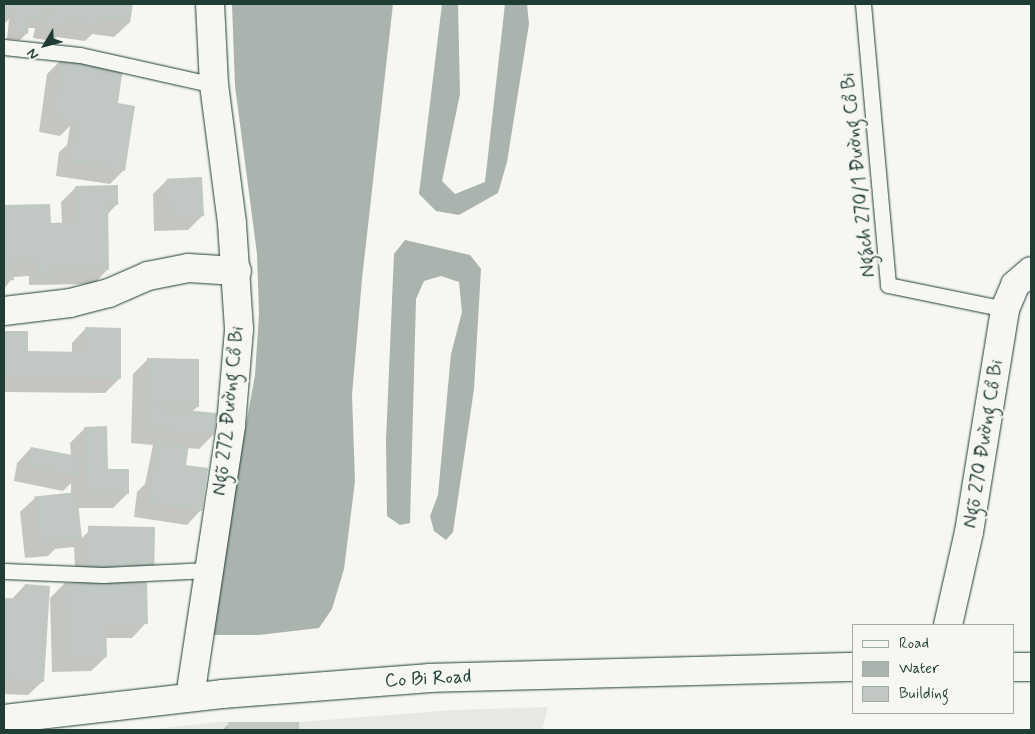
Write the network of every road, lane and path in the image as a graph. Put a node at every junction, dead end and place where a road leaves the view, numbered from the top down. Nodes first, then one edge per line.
1 (210, 4) edge
2 (863, 4) edge
3 (4, 47) edge
4 (214, 85) junction
5 (237, 271) junction
6 (1031, 271) edge
7 (1005, 309) junction
8 (4, 311) edge
9 (209, 570) junction
10 (4, 571) edge
11 (948, 624) edge
12 (852, 667) edge
13 (1015, 667) edge
14 (1031, 667) edge
15 (190, 697) junction
16 (4, 719) edge

1 - 4 street, Ngõ 272 Đường Cổ Bi
2 - 7 lane, Ngách 270/1 Đường Cổ Bi
3 - 4 lane
4 - 5 street, Ngõ 272 Đường Cổ Bi
5 - 8 street
5 - 9 street, Ngõ 272 Đường Cổ Bi
6 - 7 street, Ngõ 270 Đường Cổ Bi
7 - 11 street, Ngõ 270 Đường Cổ Bi
9 - 10 lane
9 - 15 street, Ngõ 272 Đường Cổ Bi
12 - 15 street, Co Bi Road
13 - 14 street
15 - 16 street, Co Bi Road

